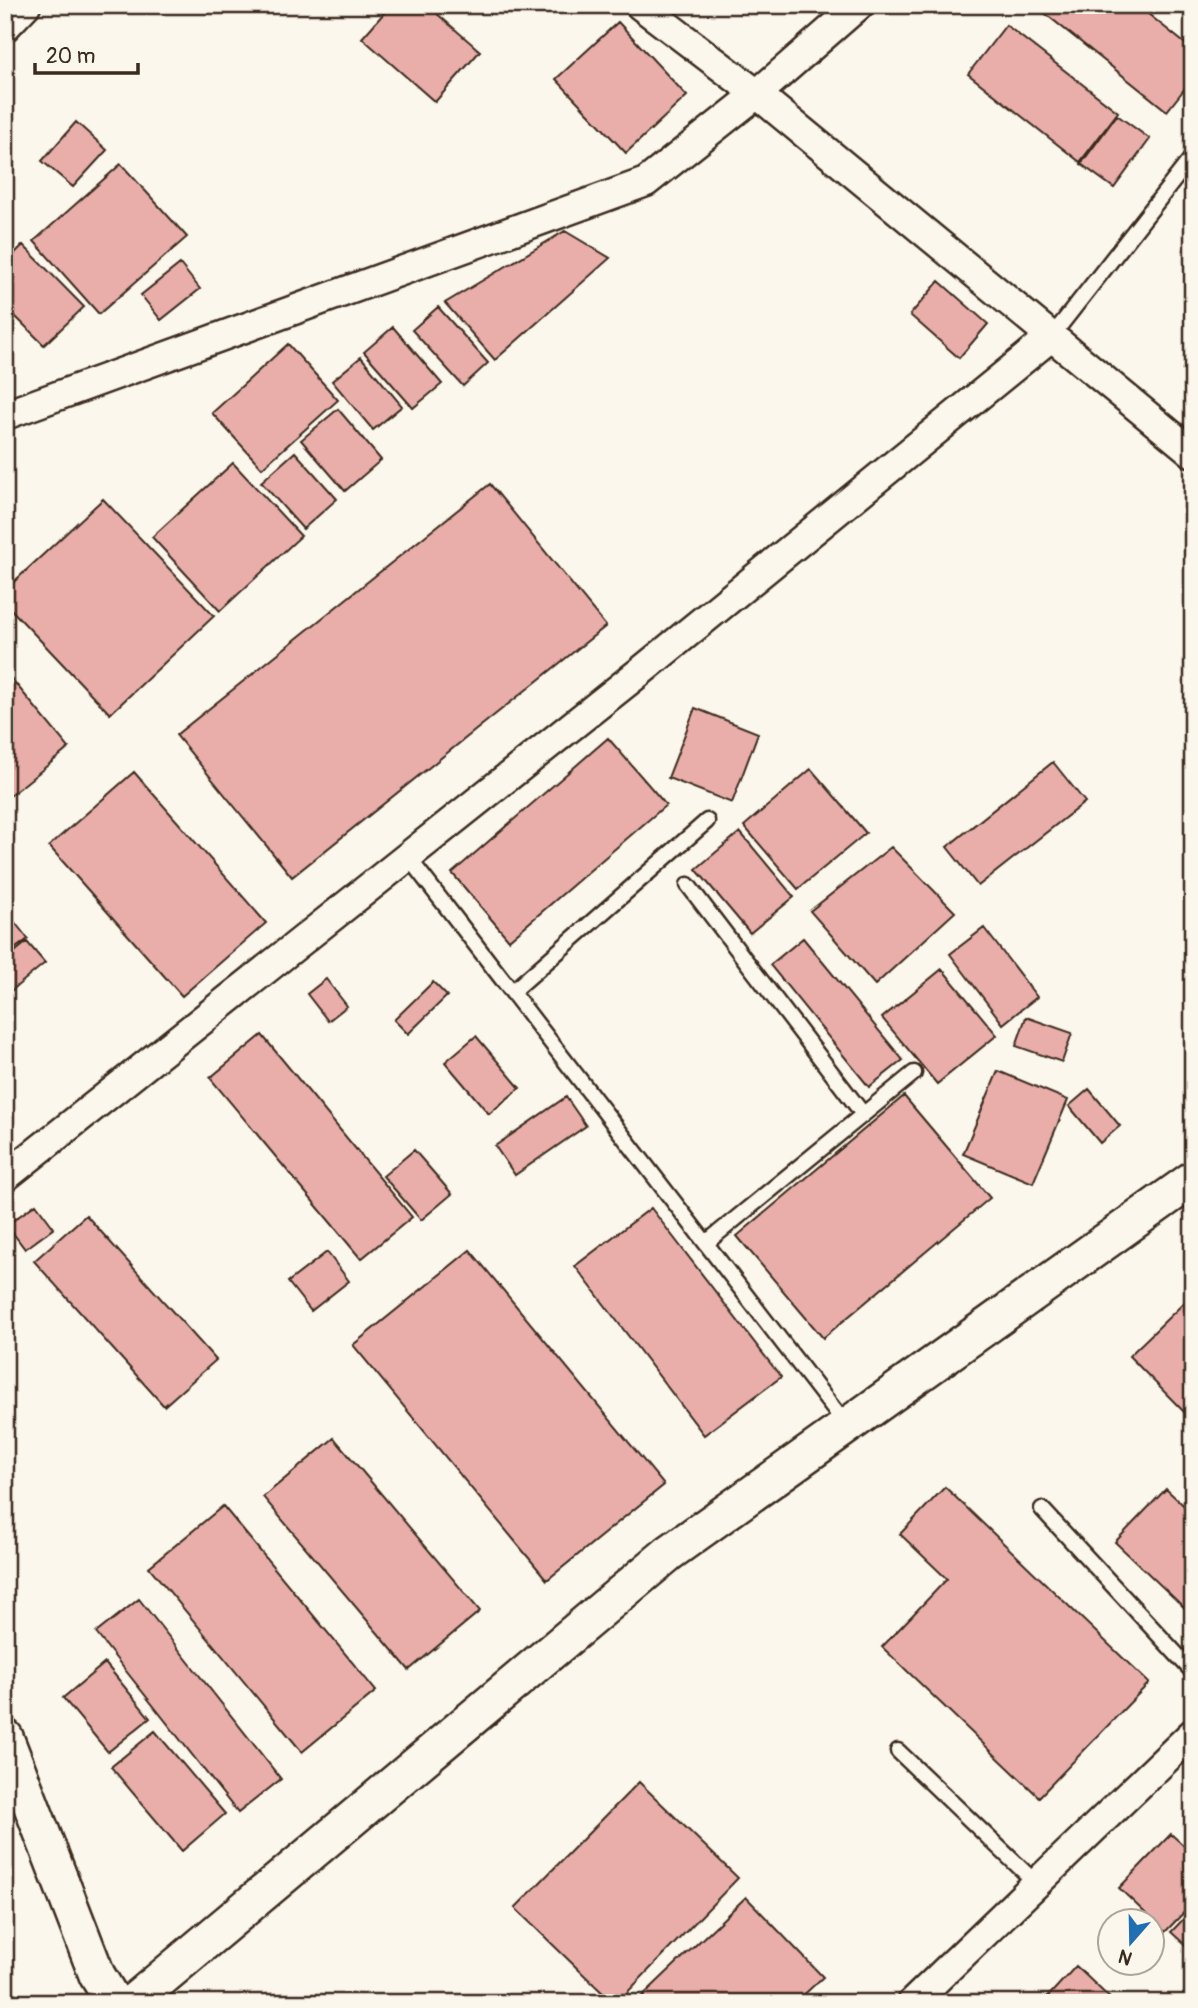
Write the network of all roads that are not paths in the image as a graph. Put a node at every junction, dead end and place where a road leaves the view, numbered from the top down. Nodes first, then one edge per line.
1 (26, 5) edge
2 (640, 5) edge
3 (859, 5) edge
4 (5, 27) edge
5 (757, 94) junction
6 (1193, 156) edge
7 (1052, 336) junction
8 (5, 415) edge
9 (1193, 453) edge
10 (707, 821) dead end
11 (408, 857) junction
12 (688, 885) dead end
13 (512, 992) junction
14 (914, 1073) dead end
15 (863, 1114) junction
16 (5, 1177) edge
17 (1193, 1179) edge
18 (706, 1243) junction
19 (847, 1427) junction
20 (1042, 1509) dead end
21 (1193, 1672) edge
22 (1193, 1733) edge
23 (5, 1737) edge
24 (898, 1751) dead end
25 (1037, 1884) junction
26 (114, 2003) edge
27 (132, 2003) edge
28 (912, 2003) edge

1 - 4 street
2 - 5 street
3 - 5 street
5 - 7 street
5 - 8 street
6 - 7 lane
7 - 9 street
7 - 11 street
10 - 13 lane
11 - 13 lane
11 - 16 street
12 - 15 lane
13 - 18 lane
14 - 15 lane
15 - 18 lane
17 - 19 street
18 - 19 lane
19 - 27 street
20 - 21 lane
22 - 25 street
23 - 26 street
24 - 25 lane
25 - 28 street

